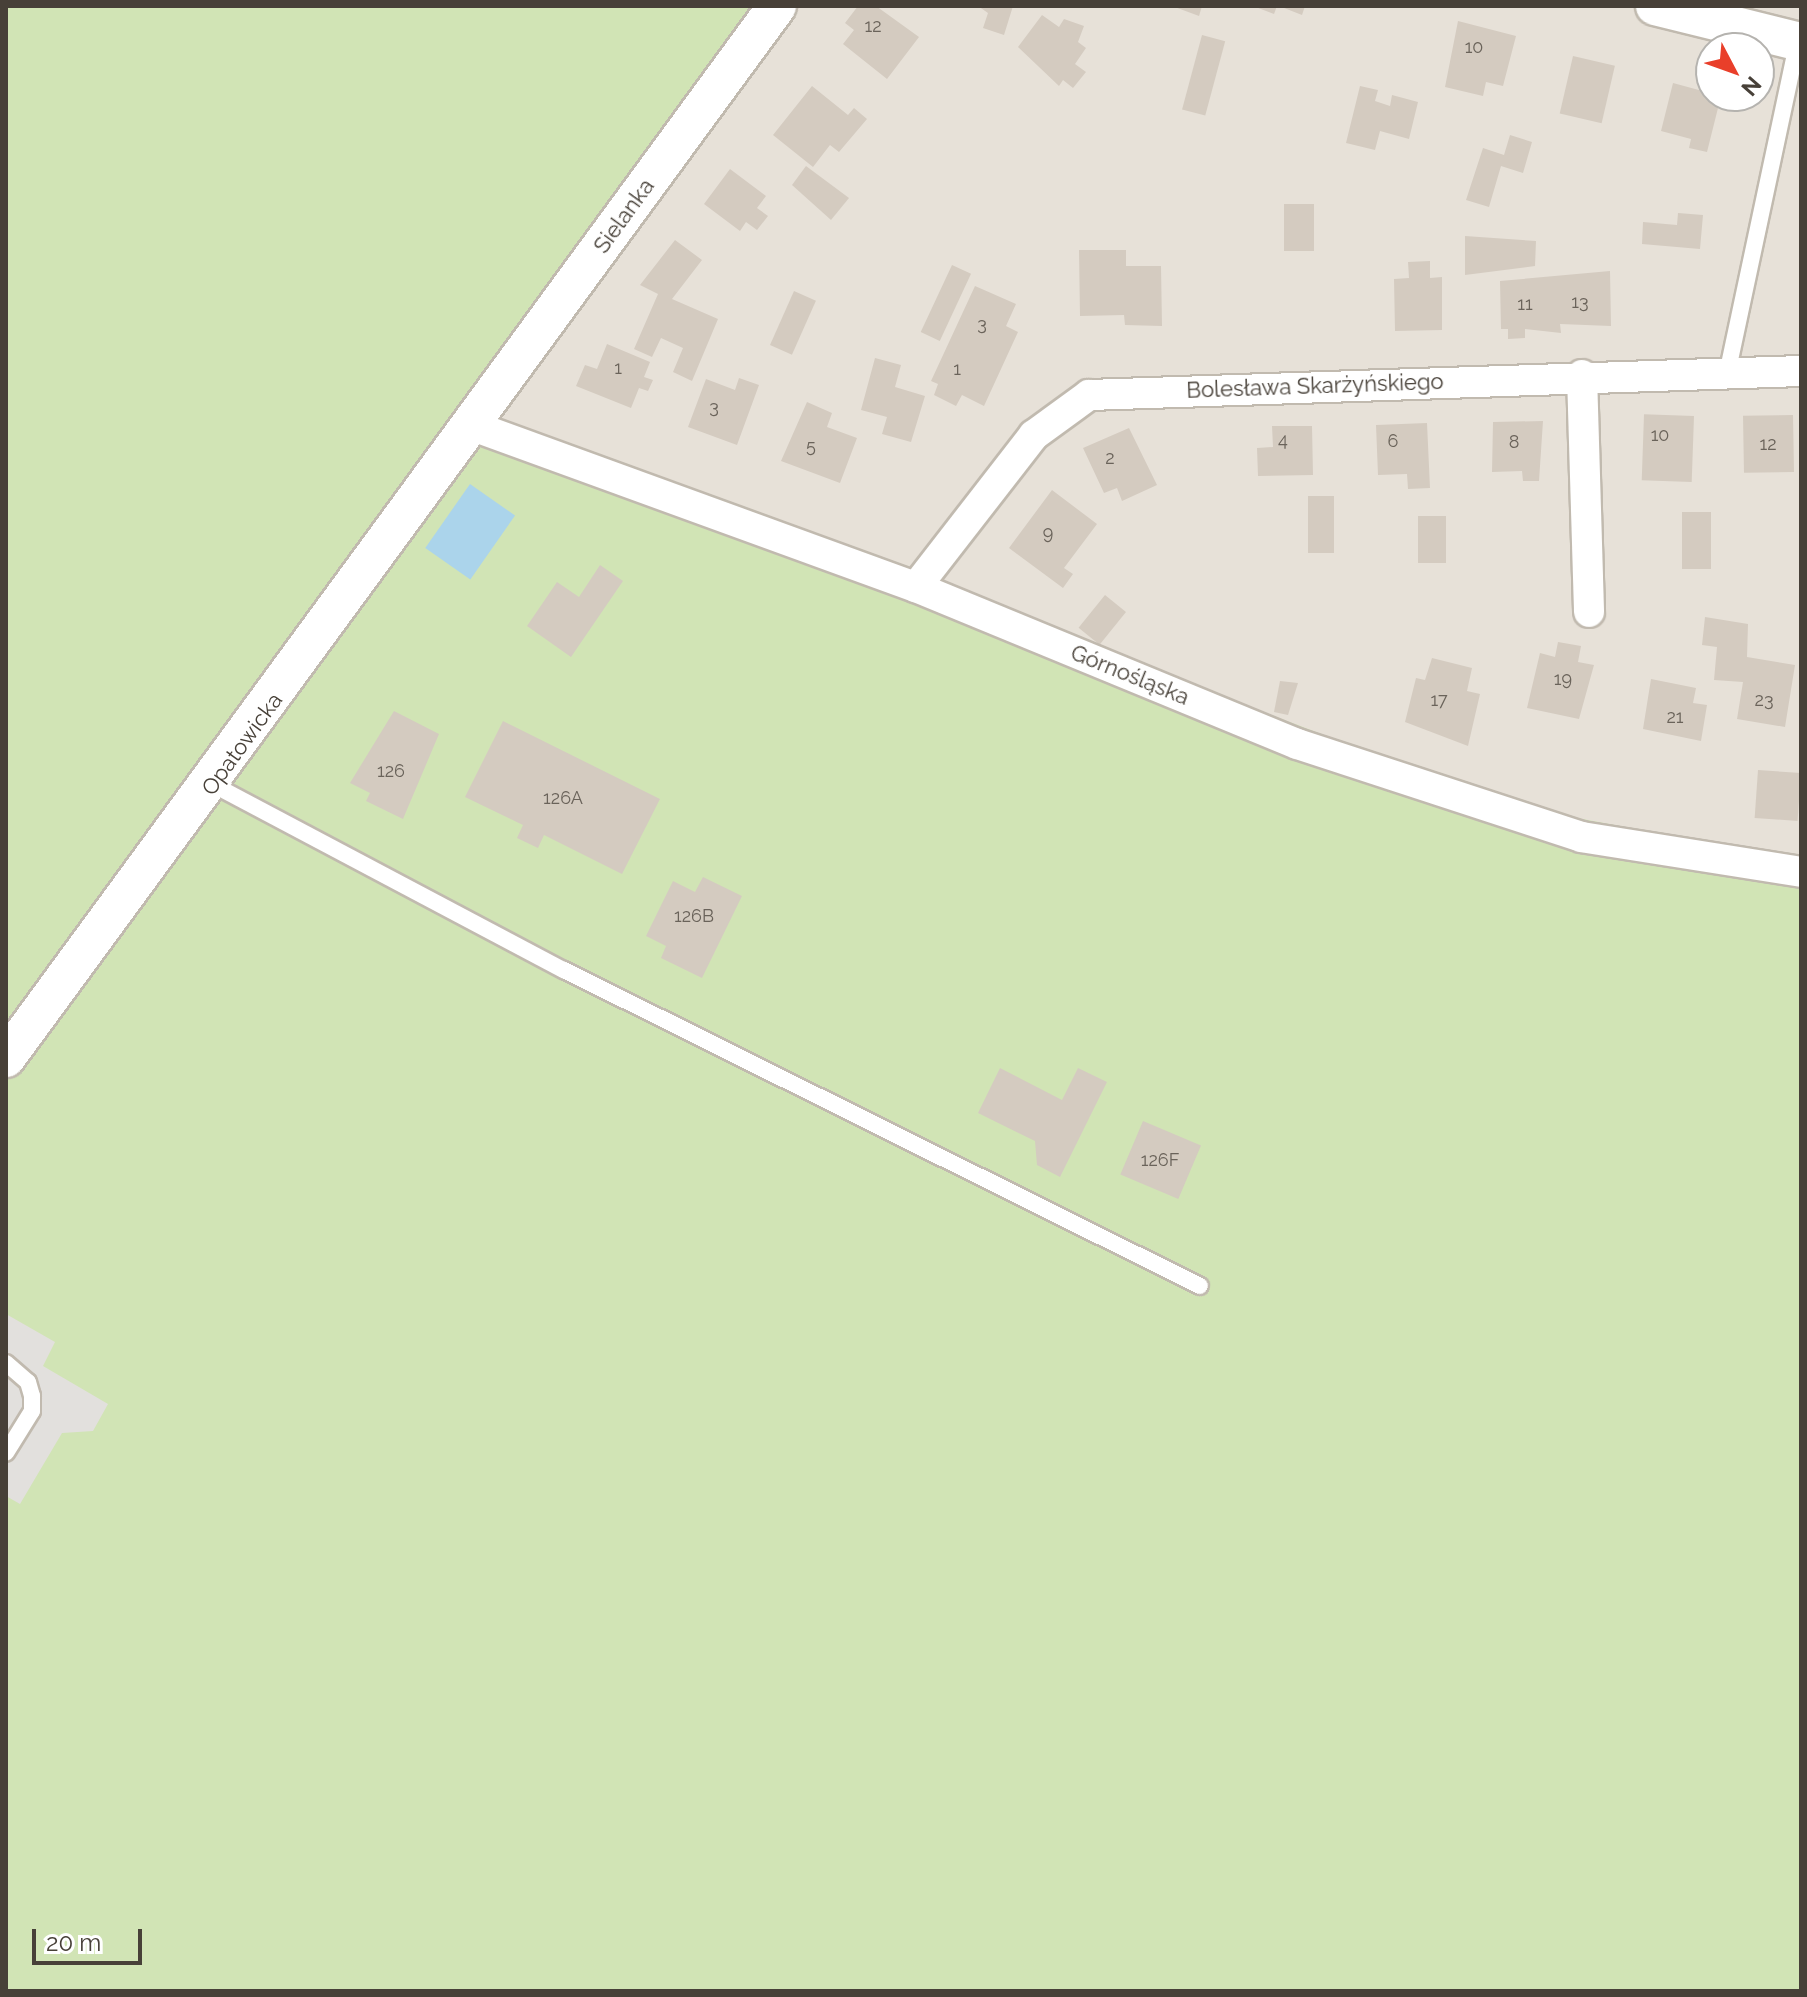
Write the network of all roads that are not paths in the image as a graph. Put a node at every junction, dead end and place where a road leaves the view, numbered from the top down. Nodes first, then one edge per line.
1 (777, 6) edge
2 (1655, 6) edge
3 (1800, 42) edge
4 (1801, 371) edge
5 (1727, 374) junction
6 (1582, 375) junction
7 (473, 426) junction
8 (916, 587) junction
9 (1589, 612) dead end
10 (212, 784) junction
11 (1801, 872) edge
12 (6, 1058) edge
13 (1200, 1286) dead end
14 (6, 1363) edge
15 (6, 1453) edge

1 - 7 street, Sielanka
2 - 3 street
3 - 5 lane
4 - 5 street, Bolesława Skarżyńskiego
5 - 6 street, Bolesława Skarżyńskiego
6 - 8 street, Bolesława Skarżyńskiego
6 - 9 street
7 - 8 street, Górnośląska
7 - 10 street, Opatowicka
8 - 11 street, Górnośląska
10 - 12 street, Opatowicka
10 - 13 lane
14 - 15 lane

